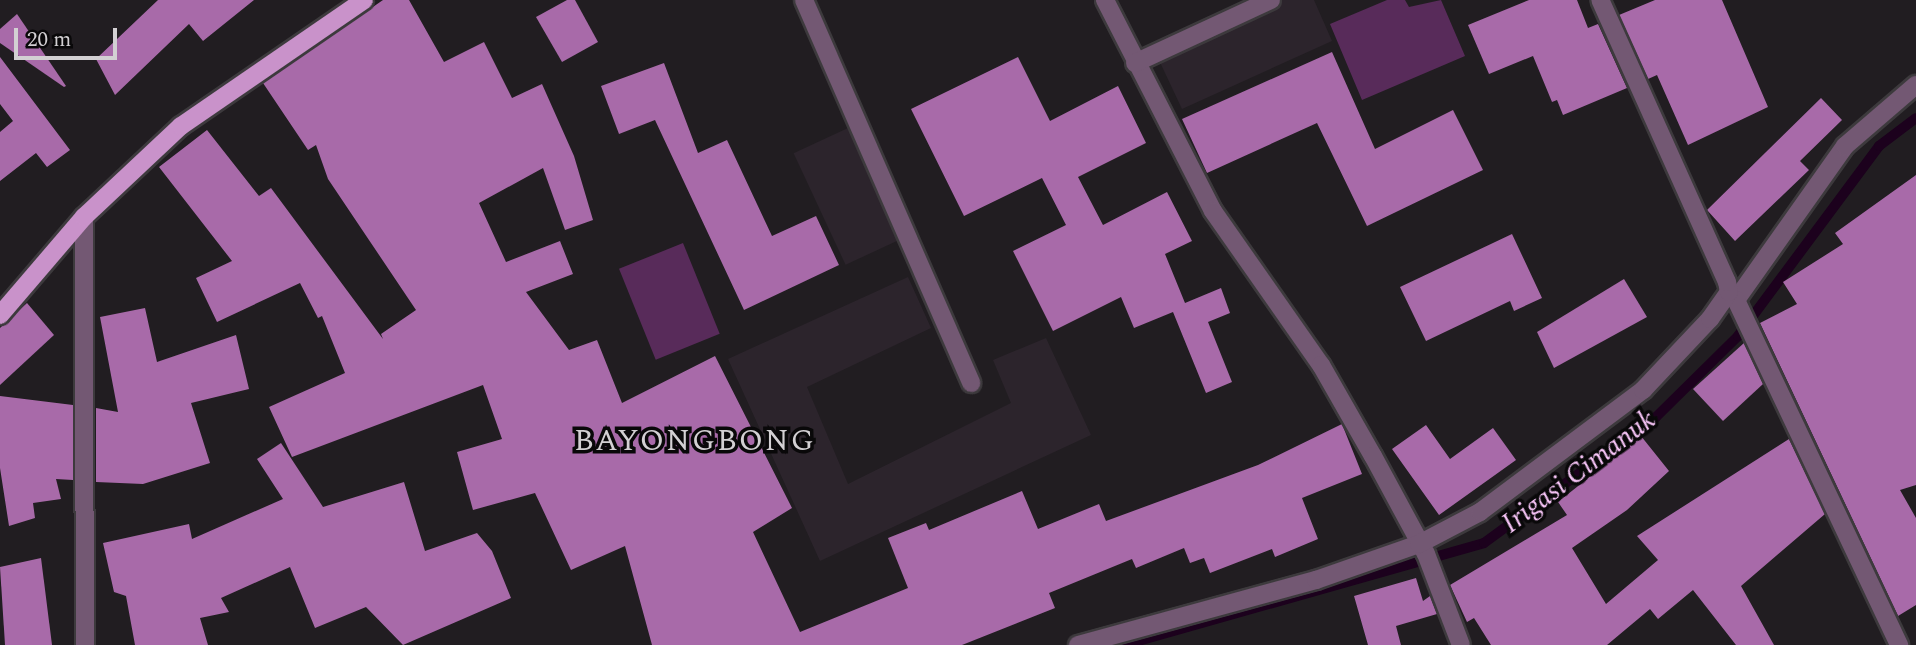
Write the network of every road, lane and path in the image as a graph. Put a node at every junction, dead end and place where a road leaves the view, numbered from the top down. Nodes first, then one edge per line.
1 (364, 0) edge
2 (804, 0) edge
3 (1105, 0) edge
4 (1271, 0) edge
5 (1600, 0) edge
6 (1135, 63) junction
7 (1916, 85) edge
8 (84, 217) junction
9 (1736, 302) junction
10 (0, 315) edge
11 (971, 383) dead end
12 (1423, 549) junction
13 (85, 645) edge
14 (1077, 645) edge
15 (1461, 645) edge
16 (1899, 645) edge

1 - 8 main road
2 - 11 street
3 - 6 street
4 - 6 street
5 - 9 street
6 - 12 street
7 - 9 street
8 - 10 main road
8 - 13 street
9 - 12 street
9 - 16 street
12 - 14 street
12 - 15 street

